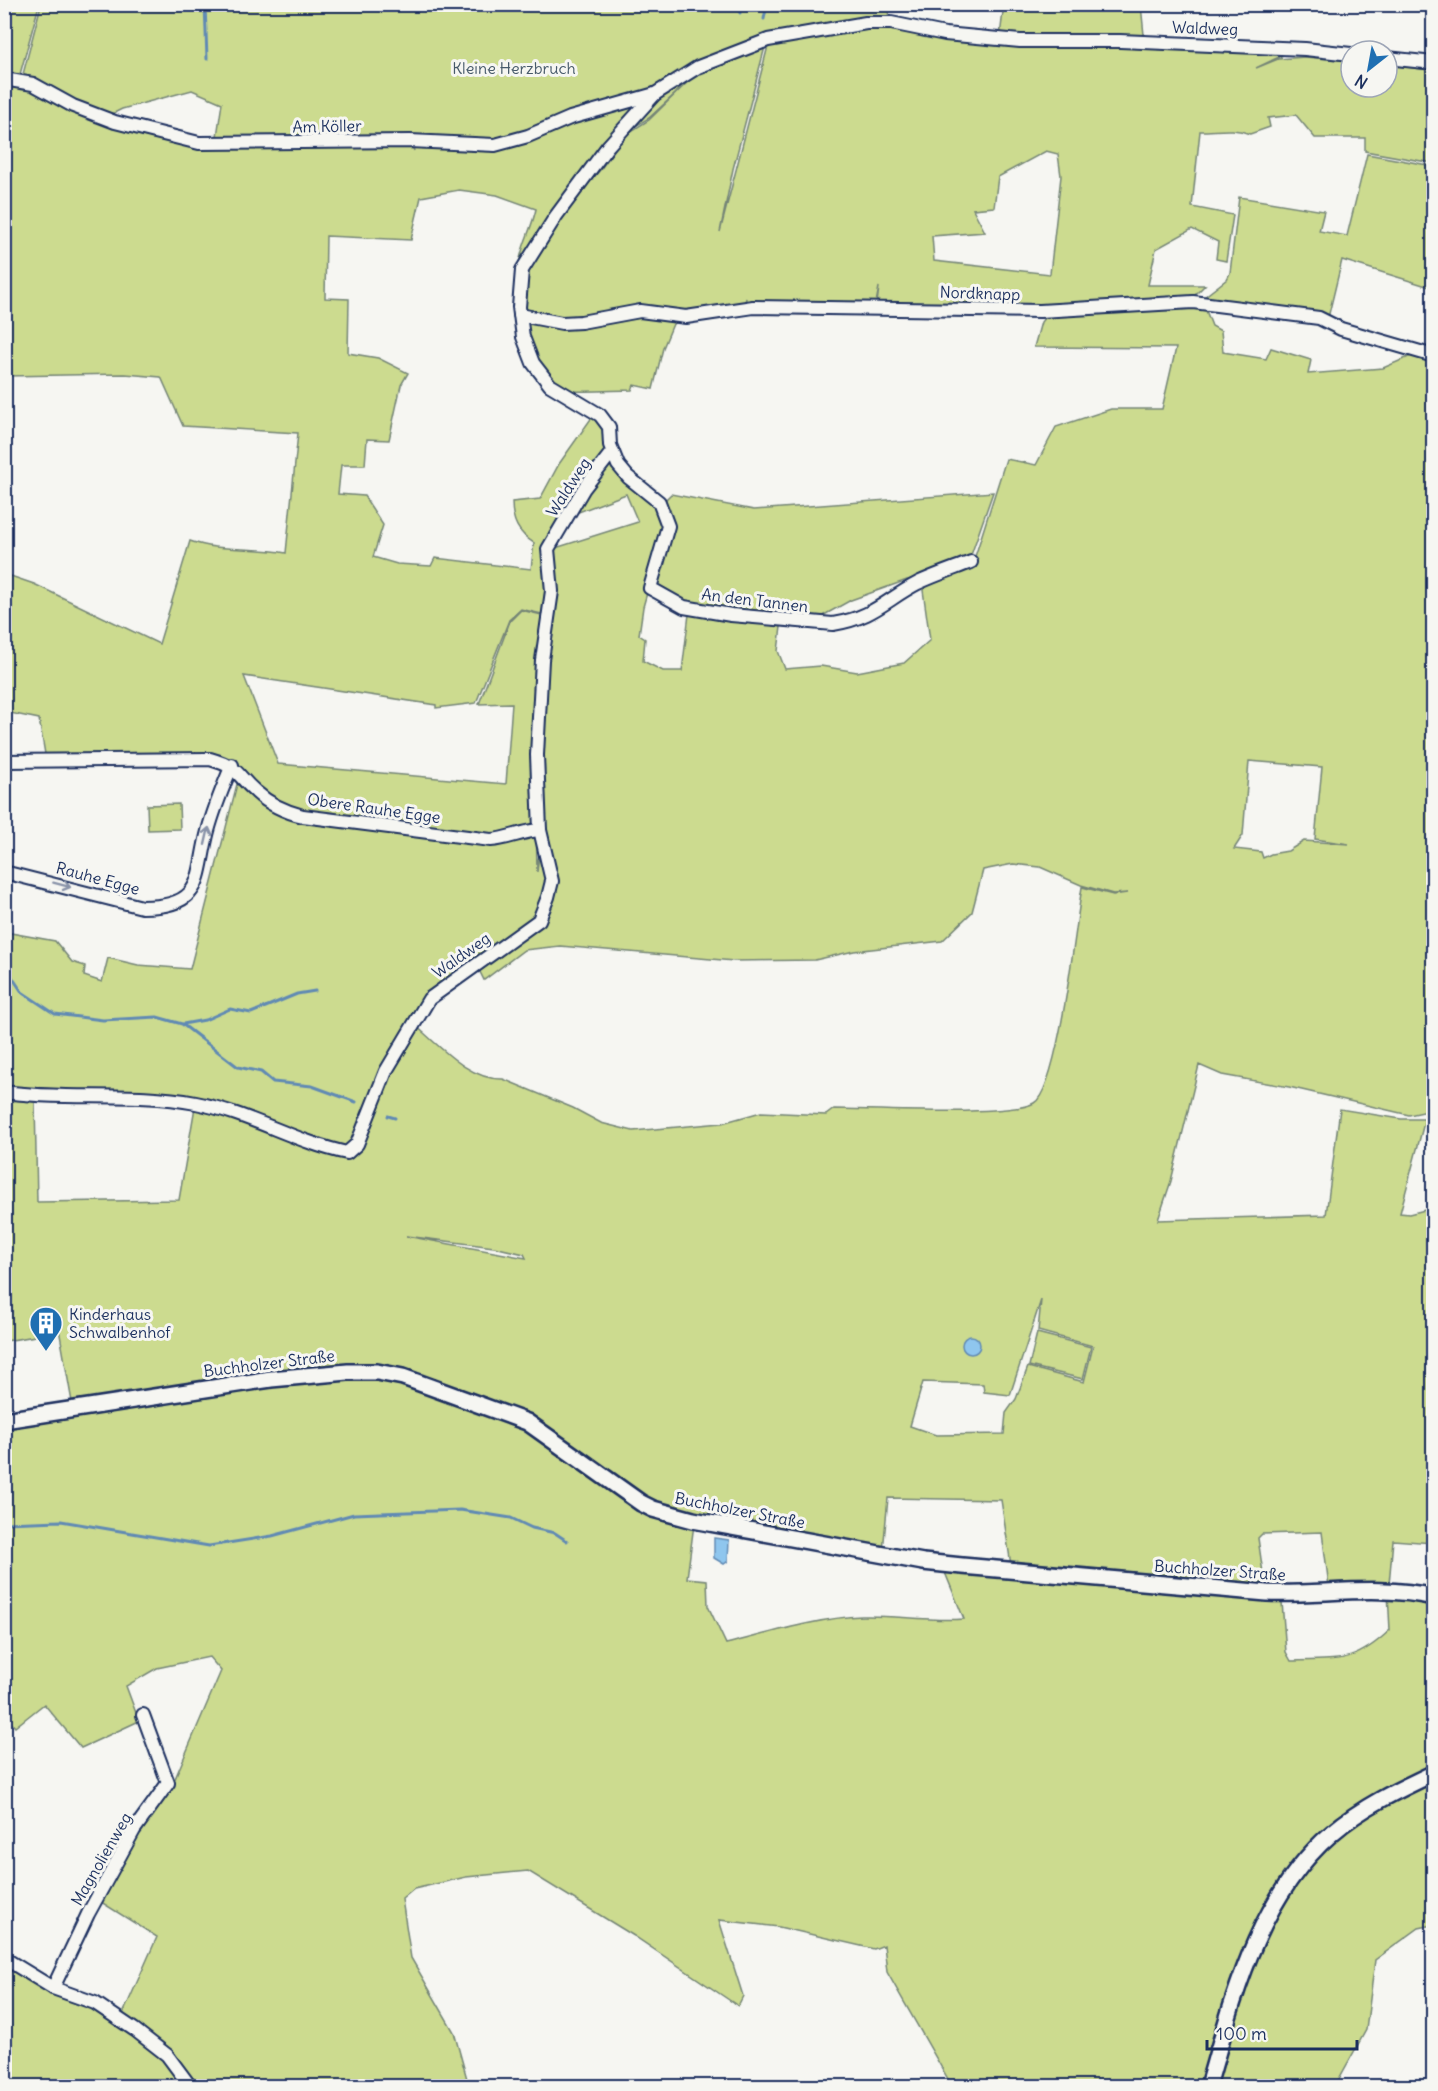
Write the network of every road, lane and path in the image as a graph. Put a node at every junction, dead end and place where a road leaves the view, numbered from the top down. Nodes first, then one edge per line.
1 (1339, 53) edge
2 (1399, 59) edge
3 (1434, 63) edge
4 (4, 79) edge
5 (655, 94) junction
6 (520, 315) junction
7 (1434, 356) edge
8 (612, 452) junction
9 (971, 562) dead end
10 (4, 761) edge
11 (232, 765) junction
12 (540, 830) junction
13 (4, 872) edge
14 (4, 1092) edge
15 (4, 1420) edge
16 (1434, 1597) edge
17 (143, 1715) dead end
18 (1434, 1773) edge
19 (4, 1958) edge
20 (53, 1988) junction
21 (190, 2086) edge
22 (1208, 2086) edge

1 - 5 street, Waldweg
2 - 3 street
4 - 5 street, Am Köller
5 - 6 street, Waldweg
6 - 7 street, Nordknapp
6 - 8 street, Waldweg
8 - 9 street, An den Tannen
8 - 12 street, Waldweg
10 - 11 street
11 - 12 street, Obere Rauhe Egge
13 -> 11 street, Rauhe Egge
12 - 14 street, Waldweg
15 - 16 street, Buchholzer Straße
17 - 20 street, Magnolienweg
18 - 22 street
19 - 20 street
20 - 21 street

